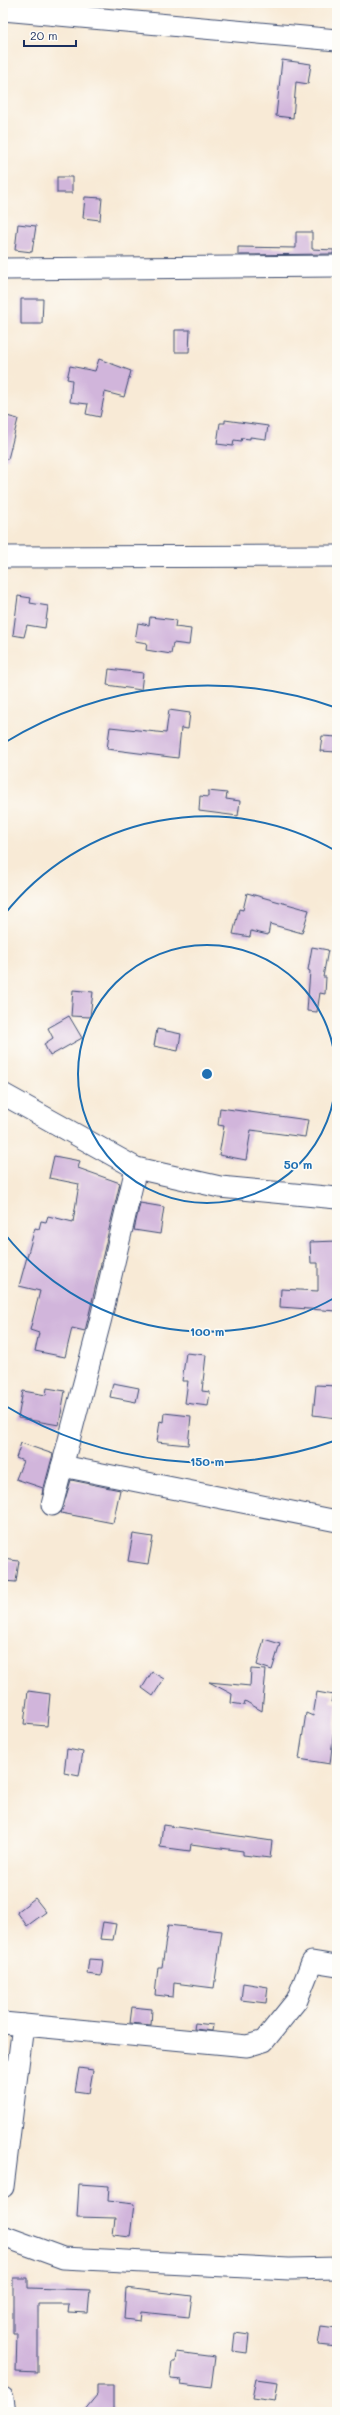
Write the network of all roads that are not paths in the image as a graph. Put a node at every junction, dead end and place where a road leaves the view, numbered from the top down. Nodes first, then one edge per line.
1 (3, 10) edge
2 (337, 40) edge
3 (337, 266) edge
4 (3, 269) edge
5 (337, 556) edge
6 (3, 557) edge
7 (3, 1094) edge
8 (136, 1168) junction
9 (337, 1198) edge
10 (62, 1466) junction
11 (52, 1505) dead end
12 (337, 1521) edge
13 (337, 1966) edge
14 (13, 2024) edge
15 (3, 2187) edge
16 (4, 2243) edge
17 (337, 2268) edge
18 (3, 2398) edge
19 (5, 2412) edge

1 - 2 street
3 - 4 street
5 - 6 street
7 - 8 street
8 - 9 street
8 - 10 street
10 - 11 street
10 - 12 street
13 - 14 street
14 - 15 street
16 - 17 street
18 - 19 street

